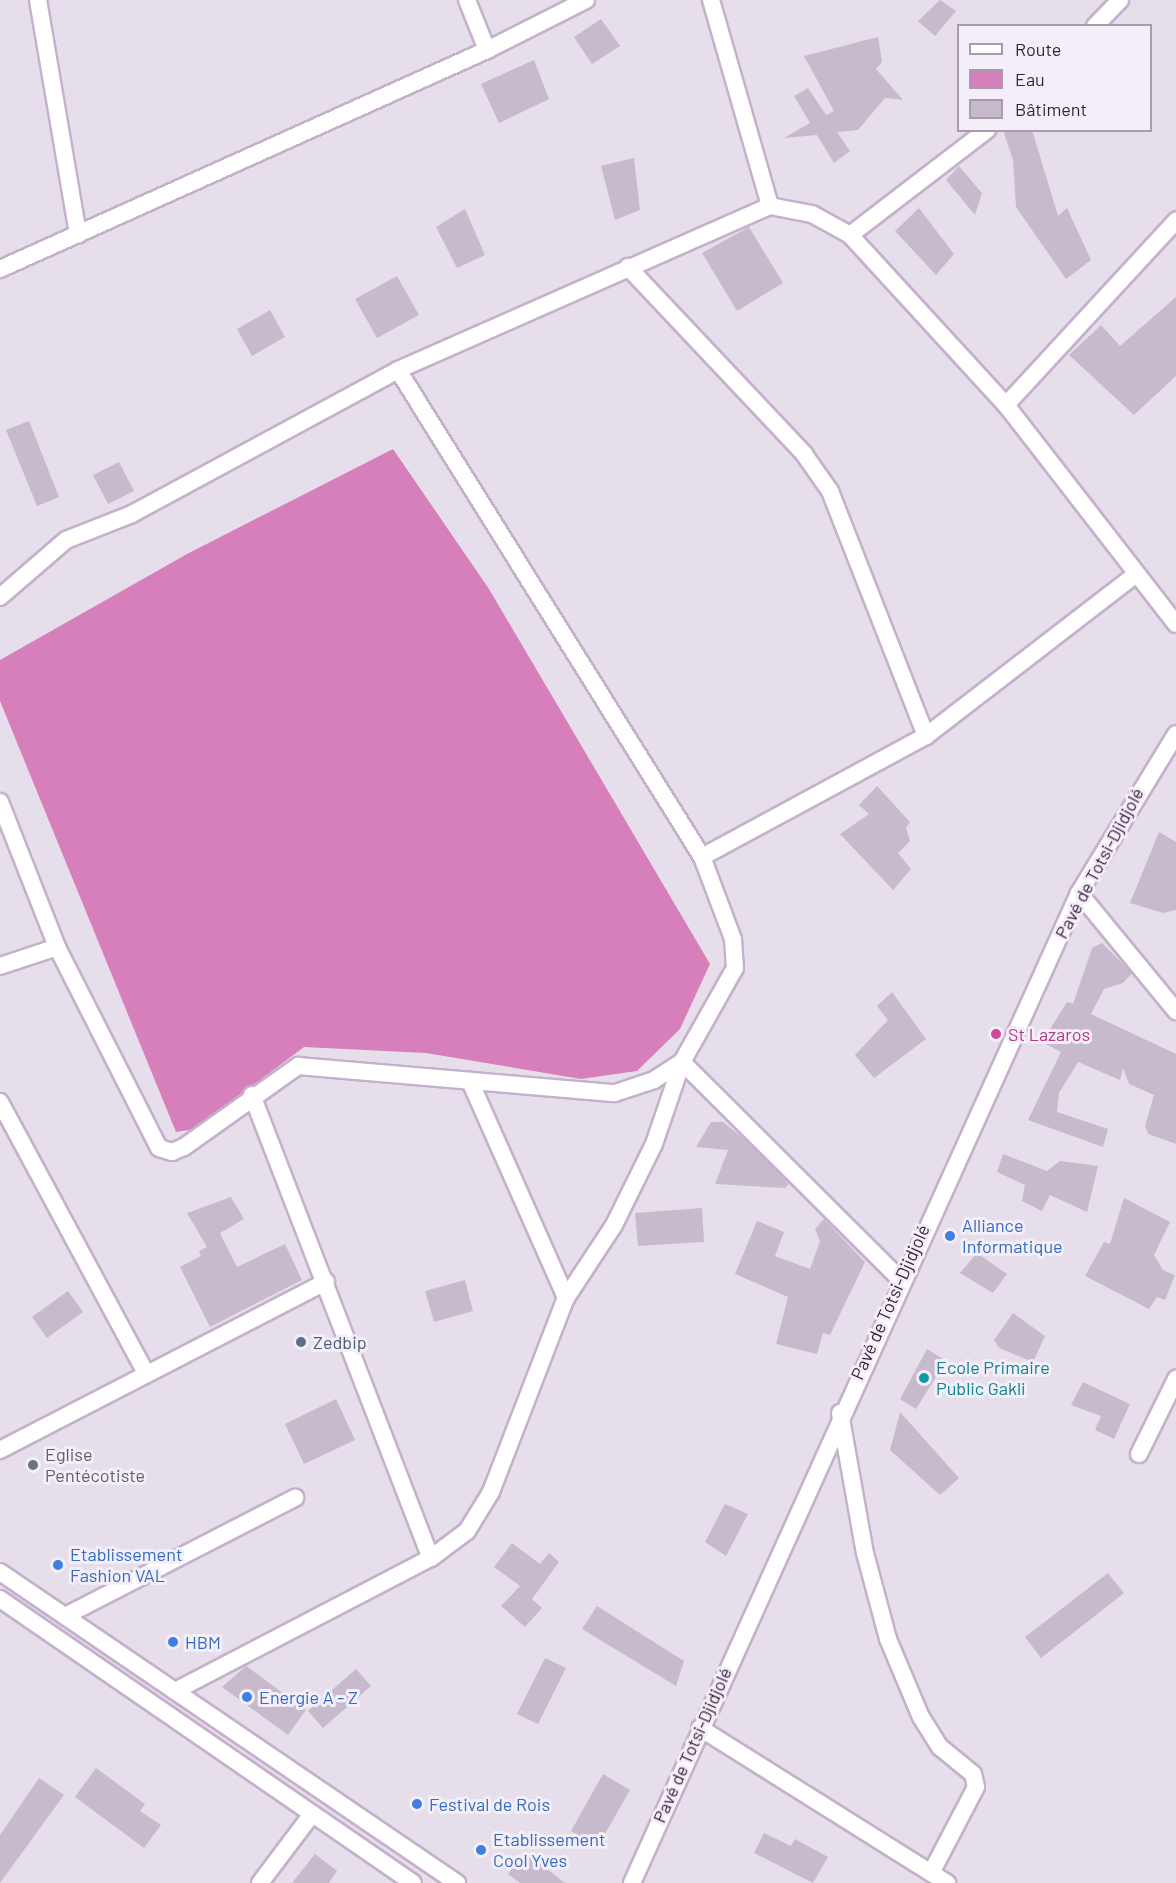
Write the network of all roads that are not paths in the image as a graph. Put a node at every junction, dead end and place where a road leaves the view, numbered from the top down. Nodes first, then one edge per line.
1 (38, 0) edge
2 (467, 0) edge
3 (586, 0) edge
4 (711, 0) edge
5 (1120, 0) edge
6 (1097, 24) edge
7 (487, 50) junction
8 (984, 132) edge
9 (770, 206) junction
10 (1176, 221) edge
11 (78, 235) junction
12 (850, 235) junction
13 (628, 267) junction
14 (0, 270) edge
15 (398, 370) junction
16 (1006, 405) junction
17 (1134, 576) junction
18 (0, 597) edge
19 (1176, 624) edge
20 (1176, 734) edge
21 (926, 736) junction
22 (0, 802) edge
23 (702, 857) junction
24 (1079, 893) junction
25 (57, 947) junction
26 (0, 966) edge
27 (1176, 1011) edge
28 (682, 1062) junction
29 (470, 1081) junction
30 (252, 1095) junction
31 (0, 1102) edge
32 (900, 1279) junction
33 (326, 1282) junction
34 (566, 1298) junction
35 (146, 1373) junction
36 (1176, 1379) edge
37 (840, 1412) junction
38 (0, 1450) edge
39 (1139, 1454) dead end
40 (295, 1498) dead end
41 (431, 1558) junction
42 (0, 1572) edge
43 (0, 1599) edge
44 (65, 1616) junction
45 (175, 1691) junction
46 (700, 1728) junction
47 (312, 1814) junction
48 (931, 1873) junction
49 (260, 1883) edge
50 (413, 1883) edge
51 (457, 1883) edge
52 (632, 1883) edge
53 (947, 1883) edge

1 - 11 street
2 - 7 street
3 - 7 street
4 - 9 street
5 - 6 street
7 - 11 street
8 - 12 street
9 - 12 street
9 - 13 street
10 - 16 street
11 - 14 street
12 - 16 street
13 - 15 street
13 - 21 street
15 - 18 street
15 - 23 street
16 - 17 street
17 - 19 street
17 - 21 street
20 - 24 street, Pavé de Totsi-Djidjolé
21 - 23 street
22 - 25 street
23 - 28 street
24 - 27 street
24 - 32 street, Pavé de Totsi-Djidjolé
25 - 26 street
25 - 30 street
28 - 29 street
28 - 32 street
28 - 34 street
29 - 30 street
29 - 34 street
30 - 33 street
31 - 35 street
32 - 37 street, Pavé de Totsi-Djidjolé
33 - 35 street
33 - 41 street
34 - 41 street
35 - 38 street
36 - 39 street
37 - 46 street, Pavé de Totsi-Djidjolé
37 - 48 street
40 - 44 street
41 - 45 street
42 - 44 street
43 - 47 street
44 - 45 street
45 - 51 street
46 - 48 street
46 - 52 street, Pavé de Totsi-Djidjolé
47 - 49 street
47 - 50 street
48 - 53 street

